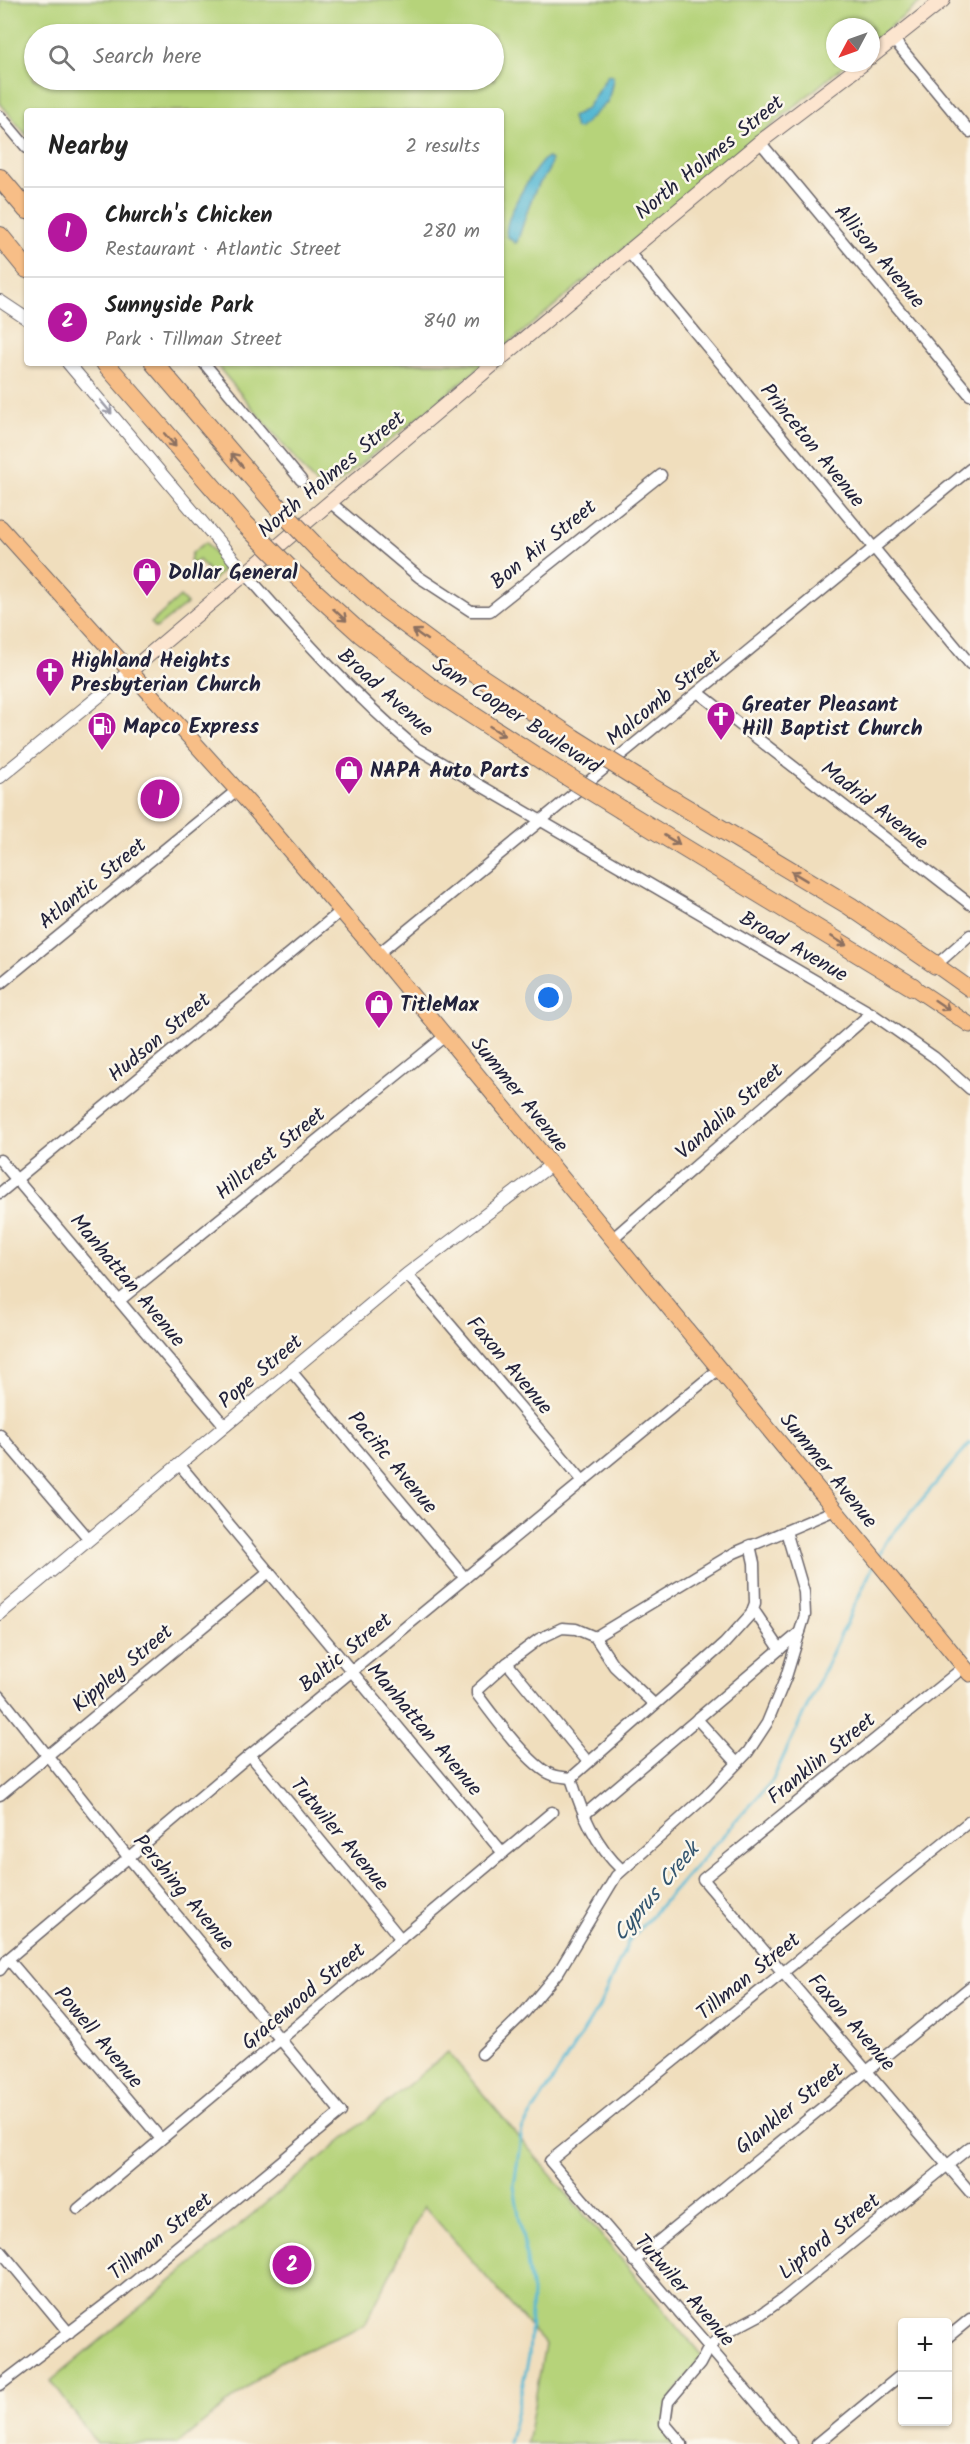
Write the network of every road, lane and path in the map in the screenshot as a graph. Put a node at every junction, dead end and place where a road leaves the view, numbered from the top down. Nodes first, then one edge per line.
1 (943, 0) edge
2 (894, 40) junction
3 (880, 50) edge
4 (852, 72) edge
5 (0, 116) edge
6 (970, 132) edge
7 (760, 142) junction
8 (24, 144) edge
9 (0, 178) edge
10 (24, 206) edge
11 (0, 236) edge
12 (627, 250) junction
13 (0, 252) edge
14 (24, 264) edge
15 (24, 277) edge
16 (0, 301) edge
17 (24, 317) edge
18 (504, 355) edge
19 (71, 366) edge
20 (108, 366) edge
21 (157, 366) edge
22 (206, 366) edge
23 (491, 366) edge
24 (970, 395) edge
25 (970, 469) edge
26 (661, 475) dead end
27 (301, 480) dead end
28 (331, 503) junction
29 (0, 527) edge
30 (874, 550) junction
31 (245, 573) junction
32 (970, 664) edge
33 (130, 671) junction
34 (699, 693) junction
35 (0, 777) edge
36 (237, 790) junction
37 (540, 822) junction
38 (970, 904) edge
39 (341, 911) junction
40 (970, 935) edge
41 (378, 954) junction
42 (936, 965) junction
43 (0, 984) edge
44 (913, 987) joint
45 (970, 989) edge
46 (872, 1013) junction
47 (970, 1025) edge
48 (445, 1036) junction
49 (970, 1089) edge
50 (0, 1160) edge
51 (551, 1165) junction
52 (16, 1180) junction
53 (0, 1193) edge
54 (612, 1239) junction
55 (407, 1274) junction
56 (120, 1300) junction
57 (719, 1369) junction
58 (291, 1371) junction
59 (225, 1426) junction
60 (0, 1435) edge
61 (178, 1464) junction
62 (583, 1481) junction
63 (835, 1509) junction
64 (786, 1531) junction
65 (89, 1539) junction
66 (750, 1545) junction
67 (269, 1572) junction
68 (465, 1578) junction
69 (753, 1609) junction
70 (0, 1614) edge
71 (800, 1631) junction
72 (595, 1637) junction
73 (780, 1649) junction
74 (507, 1663) junction
75 (967, 1670) edge
76 (351, 1671) junction
77 (0, 1696) edge
78 (654, 1704) junction
79 (698, 1719) junction
80 (250, 1755) junction
81 (46, 1756) junction
82 (588, 1762) junction
83 (737, 1763) junction
84 (571, 1778) junction
85 (0, 1795) edge
86 (552, 1812) dead end
87 (584, 1815) junction
88 (970, 1821) edge
89 (503, 1853) junction
90 (129, 1858) junction
91 (622, 1870) junction
92 (703, 1879) joint
93 (401, 1939) junction
94 (8, 1959) junction
95 (0, 1970) edge
96 (783, 1972) junction
97 (970, 1987) edge
98 (282, 2039) junction
99 (482, 2054) dead end
100 (868, 2069) junction
101 (340, 2112) joint
102 (161, 2139) junction
103 (970, 2147) edge
104 (550, 2161) joint
105 (948, 2165) junction
106 (970, 2192) edge
107 (78, 2209) dead end
108 (0, 2250) edge
109 (634, 2261) junction
110 (970, 2319) edge
111 (69, 2332) junction
112 (952, 2334) edge
113 (709, 2347) junction
114 (898, 2378) edge
115 (0, 2385) edge
116 (682, 2444) edge
117 (792, 2444) edge
118 (817, 2444) edge

1 - 2 main road
2 - 3 main road
2 - 6 street
4 - 7 main road, North Holmes Street
5 - 8 street
7 - 12 main road, North Holmes Street
7 - 24 street, Allison Avenue
9 - 10 highway
11 - 14 highway
12 - 18 main road, North Holmes Street
12 - 30 street, Princeton Avenue
13 - 15 highway
16 - 17 street
19 -> 31 street, Broad Avenue
20 -> 44 highway, Sam Cooper Boulevard, bridge
42 -> 21 highway, Sam Cooper Boulevard, bridge
22 - 27 street
23 - 28 main road, North Holmes Street
25 - 30 street, Malcomb Street
26 - 28 street, Bon Air Street
28 - 31 main road, North Holmes Street
29 - 33 main road, Summer Avenue
30 - 32 street, Princeton Avenue
30 - 34 street, Malcomb Street
31 - 33 main road, North Holmes Street
31 - 37 street, Broad Avenue
33 - 35 street, North Holmes Street
33 - 36 main road, Summer Avenue
34 - 37 street, Malcomb Street
34 - 38 street, Madrid Avenue
36 - 39 main road, Summer Avenue
36 - 43 street, Atlantic Street
37 - 41 street, Malcomb Street
37 - 46 street, Broad Avenue
39 - 41 main road, Summer Avenue
39 - 52 street, Hudson Street
40 - 42 street
41 - 48 main road, Summer Avenue
42 - 45 main road, Sam Cooper Boulevard
44 -> 47 main road, Sam Cooper Boulevard
46 - 49 street, Broad Avenue
46 - 54 street, Vandalia Street
48 - 51 main road, Summer Avenue
48 - 56 street, Hillcrest Street
50 - 52 street, Manhattan Avenue
51 - 54 main road, Summer Avenue
51 - 55 street, Pope Street
52 - 53 street, Hudson Street
52 - 56 street, Manhattan Avenue
54 - 57 main road, Summer Avenue
55 - 58 street, Pope Street
55 - 62 street, Faxon Avenue
56 - 59 street, Manhattan Avenue
57 - 62 street, Baltic Street
57 - 63 main road, Summer Avenue
58 - 59 street, Pope Street
58 - 68 street, Pacific Avenue
59 - 61 street, Pope Street
60 - 65 street
61 - 65 street, Pope Street
61 - 67 street, Manhattan Avenue
62 - 68 street, Baltic Street
63 - 64 street
63 - 75 main road, Summer Avenue
64 - 66 street
64 - 71 street
65 - 70 street, Pope Street
66 - 69 street
66 - 72 street
67 - 76 street, Manhattan Avenue
67 - 81 street, Kippley Street
68 - 76 street, Baltic Street
69 - 73 street
69 - 78 street
71 - 73 street
71 - 83 street
72 - 74 street
72 - 78 street
73 - 79 street
74 - 82 street
74 - 84 street
75 - 92 street, Franklin Street
76 - 80 street, Baltic Street
76 - 89 street, Manhattan Avenue
77 - 81 street, Pershing Avenue
78 - 82 street
79 - 83 street
79 - 87 street
80 - 90 street, Baltic Street
80 - 93 street, Tutwiler Avenue
81 - 85 street, Kippley Street
81 - 90 street, Pershing Avenue
82 - 84 street
83 - 91 street
84 - 87 street
86 - 89 street, Gracewood Street
87 - 91 street
88 - 96 street, Tillman Street
89 - 93 street, Gracewood Street
90 - 94 street, Baltic Street
90 - 98 street, Pershing Avenue
91 - 99 street
92 - 96 street, Faxon Avenue
93 - 98 street, Gracewood Street
94 - 95 street, Baltic Street
94 - 102 street, Powell Avenue
96 - 100 street, Faxon Avenue
96 - 104 street, Tillman Street
97 - 100 street, Glankler Street
98 - 101 street, Pershing Avenue
98 - 102 street, Gracewood Street
100 - 105 street, Faxon Avenue
100 - 109 street, Glankler Street
101 - 111 street, Tillman Street
102 - 107 street, Gracewood Street
103 - 105 street, Lipford Street
104 - 109 street, Tutwiler Avenue
105 - 106 street, Faxon Avenue
105 - 113 street, Lipford Street
108 - 111 street
109 - 113 street, Tutwiler Avenue
110 - 112 street
111 - 115 street, Tillman Street
113 - 116 street
113 - 117 street, Tutwiler Avenue
114 - 118 street

